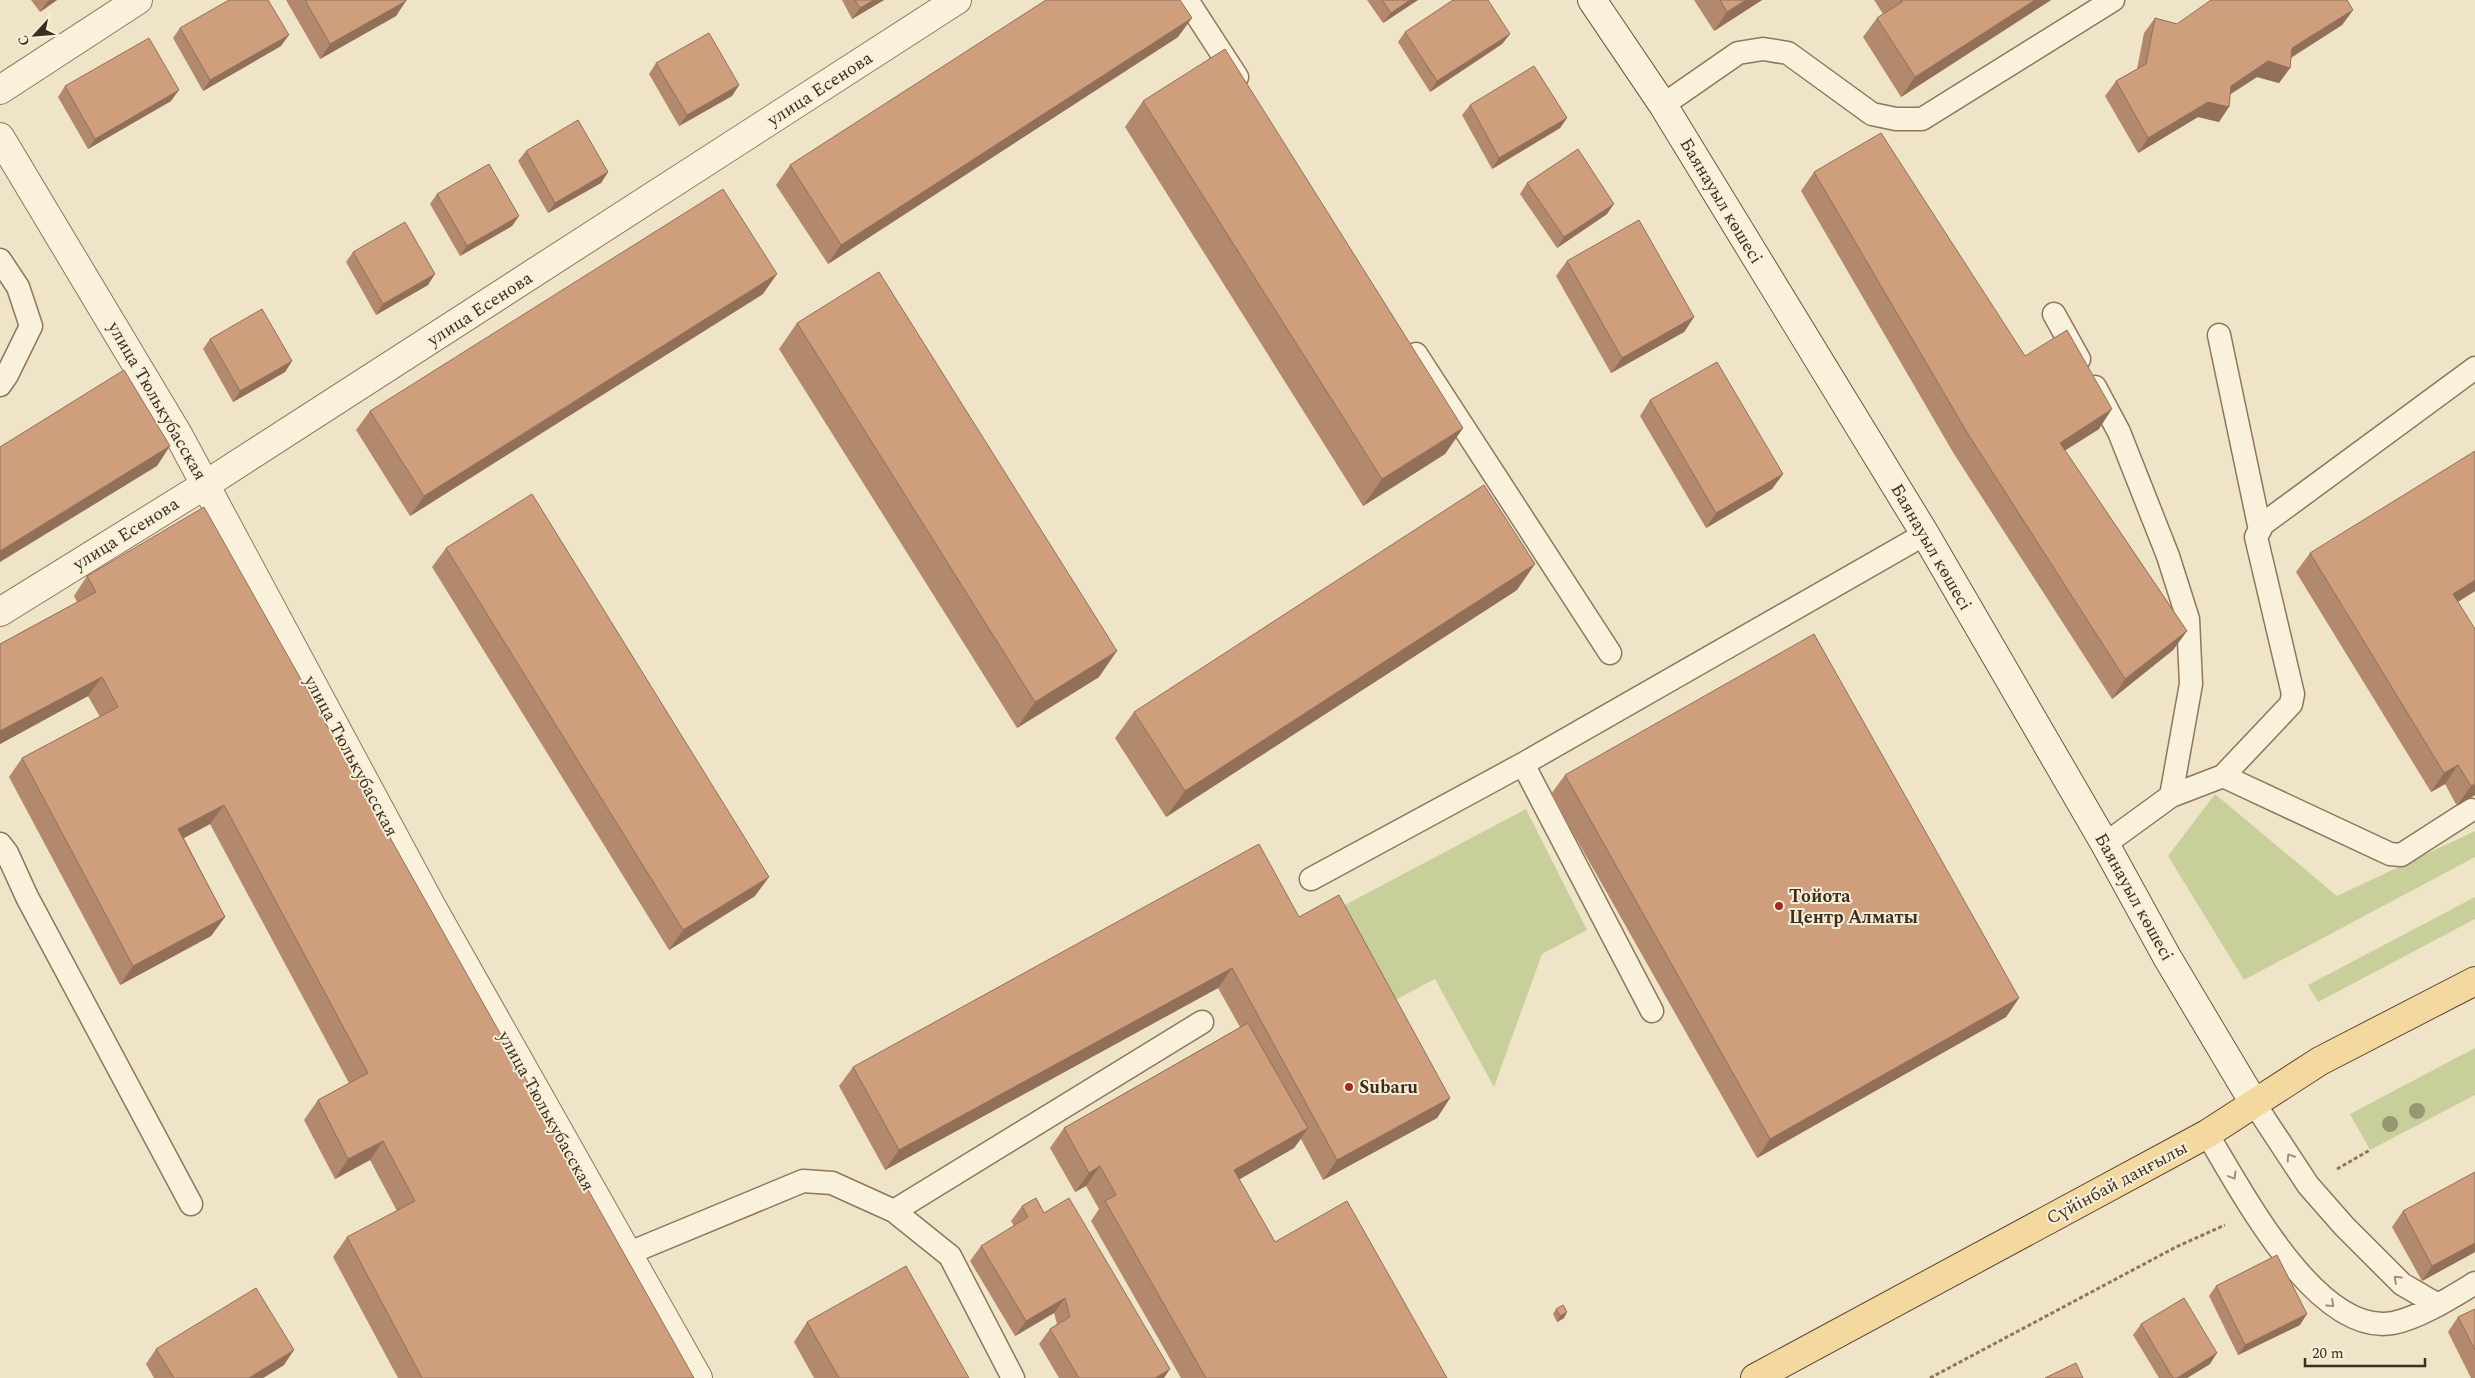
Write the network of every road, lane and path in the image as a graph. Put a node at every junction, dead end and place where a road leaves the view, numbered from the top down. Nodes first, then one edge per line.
1 (138, 0) edge
2 (957, 0) edge
3 (1187, 0) edge
4 (1592, 0) edge
5 (2112, 0) edge
6 (0, 90) edge
7 (1246, 92) edge
8 (1663, 105) junction
9 (1, 140) edge
10 (0, 260) edge
11 (2054, 314) dead end
12 (2219, 334) dead end
13 (1404, 335) edge
14 (2475, 368) edge
15 (0, 385) edge
16 (205, 485) junction
17 (2260, 530) junction
18 (1925, 534) junction
19 (0, 612) edge
20 (1610, 653) dead end
21 (1523, 764) junction
22 (2223, 776) junction
23 (2171, 796) junction
24 (2471, 810) edge
25 (0, 844) edge
26 (2105, 844) junction
27 (1311, 879) dead end
28 (2475, 981) edge
29 (1652, 1011) dead end
30 (1202, 1022) edge
31 (2254, 1104) junction
32 (2207, 1134) junction
33 (2370, 1150) dead end
34 (2308, 1185) junction
35 (191, 1204) dead end
36 (894, 1211) junction
37 (2255, 1212) junction
38 (626, 1254) junction
39 (2475, 1283) edge
40 (2438, 1305) junction
41 (698, 1378) edge
42 (1013, 1378) edge
43 (1755, 1378) edge
44 (1930, 1378) edge

1 - 6 street
2 - 16 street, улица Есенова
3 - 7 lane
4 - 8 street, Баянауыл көшесі
5 - 8 lane
8 - 18 street, Баянауыл көшесі
9 - 16 street, улица Тюлькубасская
10 - 15 lane
11 - 23 lane
12 - 17 lane
13 - 20 lane
14 - 17 lane
16 - 19 street, улица Есенова
16 - 38 street, улица Тюлькубасская
17 - 22 lane
18 - 21 lane
18 - 26 street, Баянауыл көшесі
21 - 27 lane
21 - 29 lane
22 - 23 lane
22 - 24 lane
23 - 26 lane
25 - 35 lane
26 - 31 street, Баянауыл көшесі
28 - 31 main road, Сүйінбай даңғылы
30 - 36 lane
31 - 32 main road, Сүйінбай даңғылы
34 -> 31 lane
32 -> 37 lane
32 - 43 main road, Сүйінбай даңғылы
33 - 34 path
40 -> 34 lane
36 - 38 lane
36 - 42 lane
37 -> 40 lane
37 - 44 path
38 - 41 street, улица Тюлькубасская
39 - 40 lane

